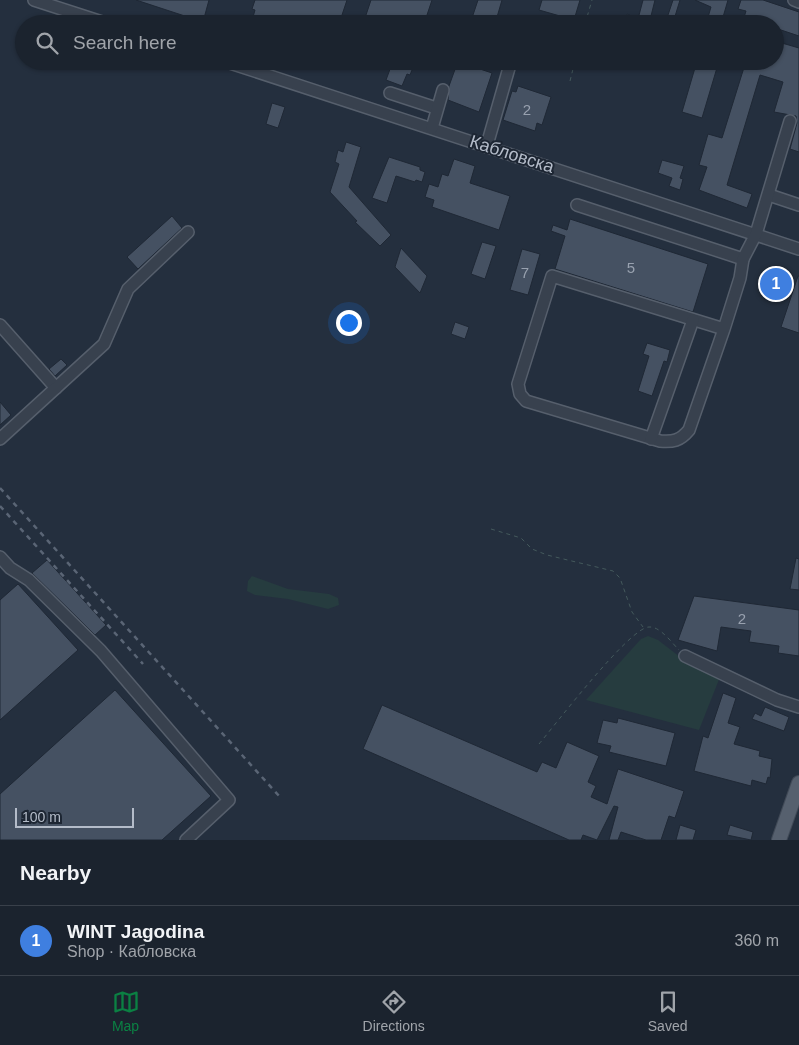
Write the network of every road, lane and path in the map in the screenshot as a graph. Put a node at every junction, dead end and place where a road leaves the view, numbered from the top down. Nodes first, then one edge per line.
1 (34, 0) edge
2 (592, 0) edge
3 (794, 0) edge
4 (799, 2) edge
5 (55, 3) edge
6 (85, 15) edge
7 (588, 15) edge
8 (252, 70) edge
9 (508, 70) edge
10 (573, 70) edge
11 (570, 81) dead end
12 (443, 90) dead end
13 (390, 93) dead end
14 (436, 108) junction
15 (790, 121) dead end
16 (432, 128) junction
17 (487, 145) junction
18 (768, 195) junction
19 (577, 205) dead end
20 (799, 205) edge
21 (188, 232) dead end
22 (756, 234) junction
23 (799, 249) edge
24 (743, 259) junction
25 (693, 320) junction
26 (0, 325) edge
27 (724, 329) junction
28 (56, 388) junction
29 (0, 439) edge
30 (651, 439) junction
31 (491, 529) dead end
32 (0, 557) edge
33 (644, 628) junction
34 (684, 656) joint
35 (799, 707) edge
36 (539, 744) dead end
37 (799, 783) edge
38 (186, 840) edge
39 (779, 840) edge

1 - 5 street
2 - 7 path
3 - 4 street
5 - 6 street
8 - 16 street, Кабловска
9 - 17 street
10 - 11 path
12 - 14 street
13 - 14 street
14 - 16 street
15 - 18 street
16 - 17 street, Кабловска
17 - 22 street, Кабловска
18 - 20 street
18 - 22 street
19 - 24 street
21 - 28 street
22 - 23 street, Кабловска
22 - 24 street
24 - 27 street
25 - 27 street
25 - 30 street
25 - 30 street
26 - 28 street
27 - 30 street
28 - 29 street
31 - 33 path
32 - 38 street
33 - 34 path
33 - 36 path
34 - 35 street
37 - 39 main road

